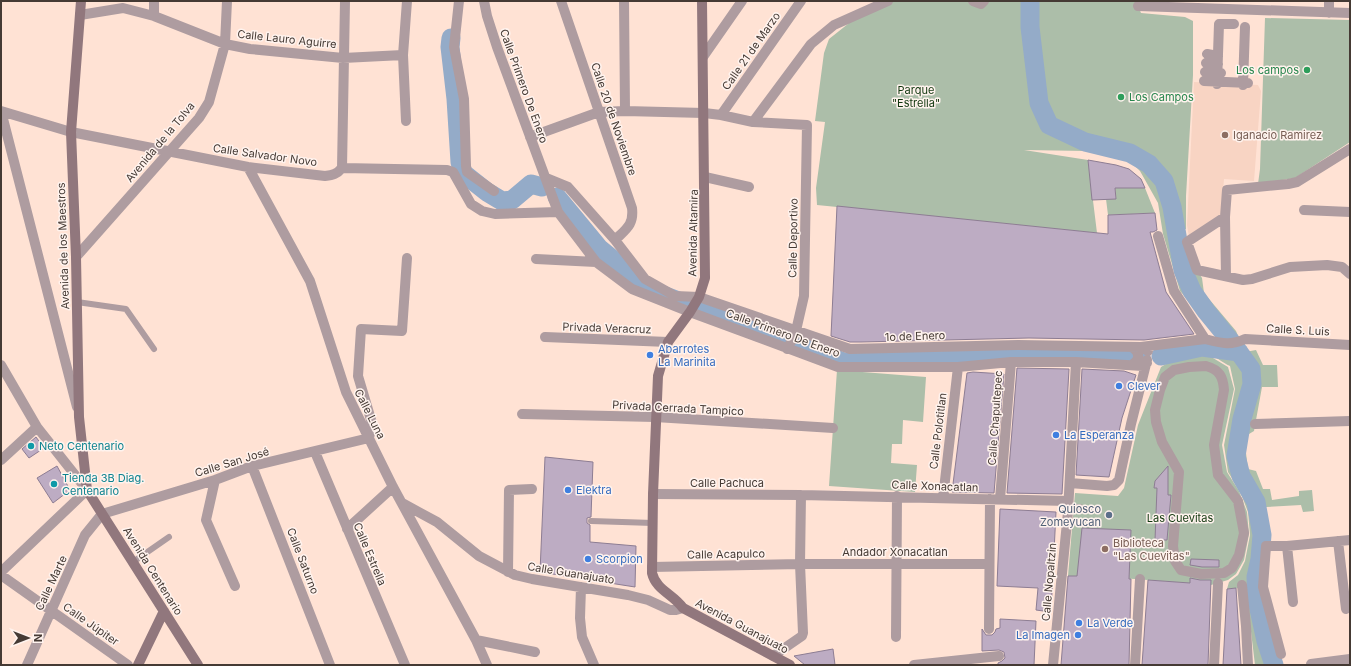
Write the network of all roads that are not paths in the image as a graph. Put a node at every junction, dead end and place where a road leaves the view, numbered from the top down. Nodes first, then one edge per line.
1 (81, 1) edge
2 (154, 1) edge
3 (227, 1) edge
4 (345, 1) edge
5 (407, 1) edge
6 (460, 1) edge
7 (484, 1) edge
8 (561, 1) edge
9 (624, 1) edge
10 (702, 1) edge
11 (742, 1) edge
12 (801, 1) edge
13 (888, 1) edge
14 (1329, 1) edge
15 (1138, 6) dead end
16 (1234, 10) junction
17 (1251, 10) junction
18 (1329, 13) junction
19 (1350, 13) edge
20 (80, 15) junction
21 (154, 16) junction
22 (1234, 24) junction
23 (225, 44) junction
24 (403, 55) junction
25 (1245, 56) junction
26 (703, 57) junction
27 (1219, 57) junction
28 (343, 58) junction
29 (625, 110) junction
30 (1, 111) edge
31 (599, 112) junction
32 (704, 113) junction
33 (721, 115) junction
34 (406, 121) dead end
35 (753, 122) junction
36 (71, 132) junction
37 (530, 137) junction
38 (1350, 149) edge
39 (169, 151) junction
40 (248, 167) junction
41 (342, 168) junction
42 (705, 177) junction
43 (546, 178) junction
44 (749, 187) dead end
45 (494, 191) dead end
46 (1304, 210) dead end
47 (558, 212) junction
48 (1350, 212) edge
49 (1225, 217) junction
50 (1158, 236) dead end
51 (615, 240) junction
52 (76, 257) junction
53 (407, 258) dead end
54 (536, 259) dead end
55 (596, 262) junction
56 (1350, 274) edge
57 (1226, 276) junction
58 (699, 297) junction
59 (77, 302) junction
60 (690, 312) junction
61 (795, 333) junction
62 (545, 337) dead end
63 (1205, 339) junction
64 (668, 342) junction
65 (1350, 345) edge
66 (788, 347) junction
67 (1144, 347) junction
68 (154, 349) dead end
69 (1011, 362) junction
70 (1076, 362) junction
71 (1147, 363) junction
72 (1133, 364) junction
73 (1, 365) edge
74 (958, 367) junction
75 (522, 414) dead end
76 (79, 417) junction
77 (655, 417) junction
78 (1350, 421) edge
79 (1256, 424) dead end
80 (37, 427) junction
81 (833, 428) dead end
82 (370, 438) junction
83 (315, 452) junction
84 (1, 460) edge
85 (252, 466) junction
86 (215, 480) junction
87 (1070, 484) junction
88 (393, 487) junction
89 (532, 488) dead end
90 (88, 490) junction
91 (653, 494) junction
92 (802, 495) junction
93 (898, 496) junction
94 (943, 498) junction
95 (995, 499) junction
96 (402, 503) junction
97 (1068, 504) junction
98 (1080, 507) dead end
99 (102, 514) junction
100 (591, 521) dead end
101 (653, 523) junction
102 (347, 529) junction
103 (1175, 529) joint
104 (169, 537) dead end
105 (1350, 540) edge
106 (1338, 541) junction
107 (1287, 546) junction
108 (133, 562) junction
109 (897, 563) junction
110 (800, 564) junction
111 (989, 564) junction
112 (652, 567) junction
113 (508, 572) junction
114 (1, 573) edge
115 (1140, 579) dead end
116 (1218, 583) dead end
117 (1242, 585) dead end
118 (235, 586) dead end
119 (581, 587) junction
120 (1293, 602) dead end
121 (683, 608) junction
122 (1346, 609) dead end
123 (51, 611) junction
124 (164, 611) junction
125 (989, 629) dead end
126 (896, 637) dead end
127 (476, 640) junction
128 (535, 652) dead end
129 (1281, 654) dead end
130 (773, 656) junction
131 (999, 656) dead end
132 (1350, 659) edge
133 (1311, 664) edge
134 (26, 665) edge
135 (128, 665) edge
136 (138, 665) edge
137 (198, 665) edge
138 (330, 665) edge
139 (405, 665) edge
140 (487, 665) edge
141 (594, 665) edge
142 (790, 665) edge
143 (914, 665) edge
144 (1053, 665) edge
145 (1135, 665) edge
146 (1214, 665) edge
147 (1248, 665) edge

1 - 20 street, Avenida de los Maestros
2 - 21 street
3 - 23 street, Avenida de la Tolva
4 - 28 street
5 - 24 street
6 - 45 street
7 - 37 street, Calle Primero De Enero
8 - 31 street, Calle 20 de Noviembre
9 - 29 street
10 - 26 street, Avenida Altamira
11 - 26 street
12 - 33 street, Calle 21 de Marzo
13 - 35 street
14 - 18 street
15 - 16 street
16 - 17 street
16 - 22 street
17 - 18 street
17 - 25 street
18 - 19 street
20 - 21 street, Calle Lauro Aguirre
20 - 36 street, Avenida de los Maestros
21 - 23 street, Calle Lauro Aguirre
22 - 25 street
22 - 27 street
23 - 28 street, Calle Lauro Aguirre
23 - 39 street, Avenida de la Tolva
24 - 28 street, Calle Lauro Aguirre
24 - 34 street
25 - 27 street
26 - 32 street, Avenida Altamira
27 - 27 street
28 - 41 street
29 - 31 street
29 - 32 street
30 - 36 street, Calle Salvador Novo
30 - 76 street
31 - 37 street
31 - 51 street, Calle 20 de Noviembre
32 - 33 street
32 - 42 street, Avenida Altamira
33 - 35 street
35 - 61 street, Calle Deportivo
36 - 39 street, Calle Salvador Novo
36 - 52 street, Avenida de los Maestros
37 - 43 street, Calle Primero De Enero
38 - 49 street
39 - 40 street, Calle Salvador Novo
39 - 52 street, Avenida de la Tolva
40 - 41 street, Calle Salvador Novo
40 - 82 street, Calle Luna
41 - 47 street, Calle Salvador Novo
42 - 44 street
42 - 58 street, Avenida Altamira
43 - 47 street, Calle Primero De Enero
43 - 51 street
46 - 48 street
47 - 55 street, Calle Primero De Enero
49 - 57 street
49 - 57 street
50 - 63 street
51 - 58 street
52 - 59 street, Avenida de los Maestros
53 - 82 street
54 - 55 street
55 - 60 street, Calle Primero De Enero
56 - 57 street
58 - 60 street, Avenida Altamira
58 - 61 street, 1o de Enero
59 - 68 lane
59 - 76 street, Avenida de los Maestros
60 - 64 street, Avenida Altamira
60 - 66 street, Calle Primero De Enero
61 - 66 street, Calle Deportivo
61 - 67 street, 1o de Enero
62 - 64 street, Privada Veracruz
63 - 65 street, Calle S. Luis
63 - 67 street, 1o de Enero
64 - 77 street, Avenida Altamira
66 - 74 street, Calle Primero De Enero
67 - 71 street
67 - 72 street
69 - 70 street, Calle Primero De Enero
69 - 74 street, Calle Primero De Enero
69 - 95 street, Calle Chapultepec
70 - 72 street, Calle Primero De Enero
70 - 87 street, Calle Nopaltzin
71 - 72 street, Calle Primero De Enero
71 - 87 street
73 - 80 street
74 - 94 street, Calle Polotitlan
75 - 77 street, Privada Cerrada Tampico
76 - 90 street, Avenida de los Maestros
77 - 81 street, Privada Cerrada Tampico
77 - 91 street, Avenida Altamira
78 - 79 street
80 - 84 street
80 - 90 street
82 - 83 street, Calle San José
82 - 88 street, Calle Luna
83 - 85 street, Calle San José
83 - 102 street, Calle Estrella
85 - 86 street, Calle San José
85 - 138 street, Calle Saturno
86 - 99 street, Calle San José
86 - 118 street
87 - 97 street, Calle Nopaltzin
88 - 96 street, Calle Luna
88 - 102 street
89 - 113 street
90 - 99 street, Avenida Centenario
90 - 114 street
91 - 92 street, Calle Pachuca
91 - 101 street, Avenida Altamira
92 - 93 street, Calle Xonacatlan
92 - 110 street
93 - 94 street, Calle Xonacatlan
93 - 109 street
94 - 95 street, Calle Xonacatlan
95 - 97 street, Calle Xonacatlan
95 - 111 street, Calle Chapultepec
96 - 113 street, Calle Guanajuato
96 - 127 street, Calle Luna
97 - 98 lane
97 - 144 street, Calle Nopaltzin
99 - 108 street, Avenida Centenario
99 - 123 street, Calle Marte
100 - 101 lane
101 - 112 street, Avenida Altamira
102 - 139 street, Calle Estrella
103 - 103 street
104 - 108 lane
105 - 106 street
106 - 107 street
106 - 122 street
107 - 120 street
107 - 129 street
108 - 124 street, Avenida Centenario
109 - 110 street, Andador Xonacatlan
109 - 111 street, Andador Xonacatlan
109 - 126 street
110 - 112 street, Calle Acapulco
110 - 130 street
111 - 125 street, Calle Chapultepec
112 - 121 street, Avenida Altamira
113 - 119 street, Calle Guanajuato
114 - 123 street, Calle Júpiter
115 - 145 street
116 - 146 street
117 - 147 street
119 - 121 street, Calle Guanajuato
119 - 141 street
121 - 130 street, Avenida Guanajuato
123 - 134 street, Calle Marte
123 - 135 street, Calle Júpiter
124 - 136 street
124 - 137 street, Avenida Centenario
127 - 128 street
127 - 140 street, Calle Luna
130 - 142 street, Avenida Guanajuato
131 - 143 street
132 - 133 street

